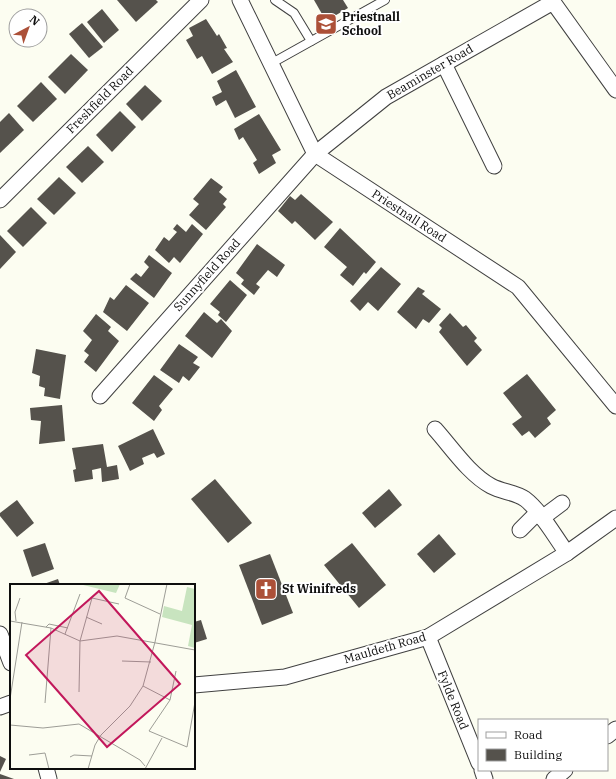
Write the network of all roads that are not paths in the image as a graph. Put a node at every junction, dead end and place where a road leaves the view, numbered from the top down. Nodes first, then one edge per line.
1 (201, 0) edge
2 (240, 0) edge
3 (275, 0) edge
4 (385, 0) edge
5 (311, 41) junction
6 (272, 63) junction
7 (444, 64) junction
8 (616, 90) edge
9 (314, 154) junction
10 (494, 166) dead end
11 (0, 200) edge
12 (100, 396) dead end
13 (616, 406) edge
14 (435, 429) dead end
15 (562, 503) dead end
16 (540, 515) junction
17 (616, 518) edge
18 (520, 530) dead end
19 (567, 553) junction
20 (0, 634) edge
21 (428, 637) junction
22 (10, 660) edge
23 (195, 685) edge
24 (10, 703) edge
25 (0, 707) edge
26 (616, 729) edge
27 (608, 735) edge
28 (478, 761) edge
29 (46, 769) edge
30 (564, 771) edge
31 (49, 779) edge
32 (554, 779) edge

1 - 11 street, Freshfield Road
2 - 6 street
3 - 5 lane
4 - 5 lane
5 - 6 lane
6 - 9 street
7 - 8 street, Beaminster Road
7 - 9 street, Beaminster Road
7 - 10 street
9 - 12 street, Sunnyfield Road
9 - 13 street, Priestnall Road
14 - 16 street
15 - 16 street
16 - 18 street
16 - 19 street
17 - 19 street, Mauldeth Road
19 - 21 street, Mauldeth Road
20 - 22 street
21 - 23 street, Mauldeth Road
21 - 28 street, Fylde Road
24 - 25 street
26 - 27 street
29 - 31 street
30 - 32 street

